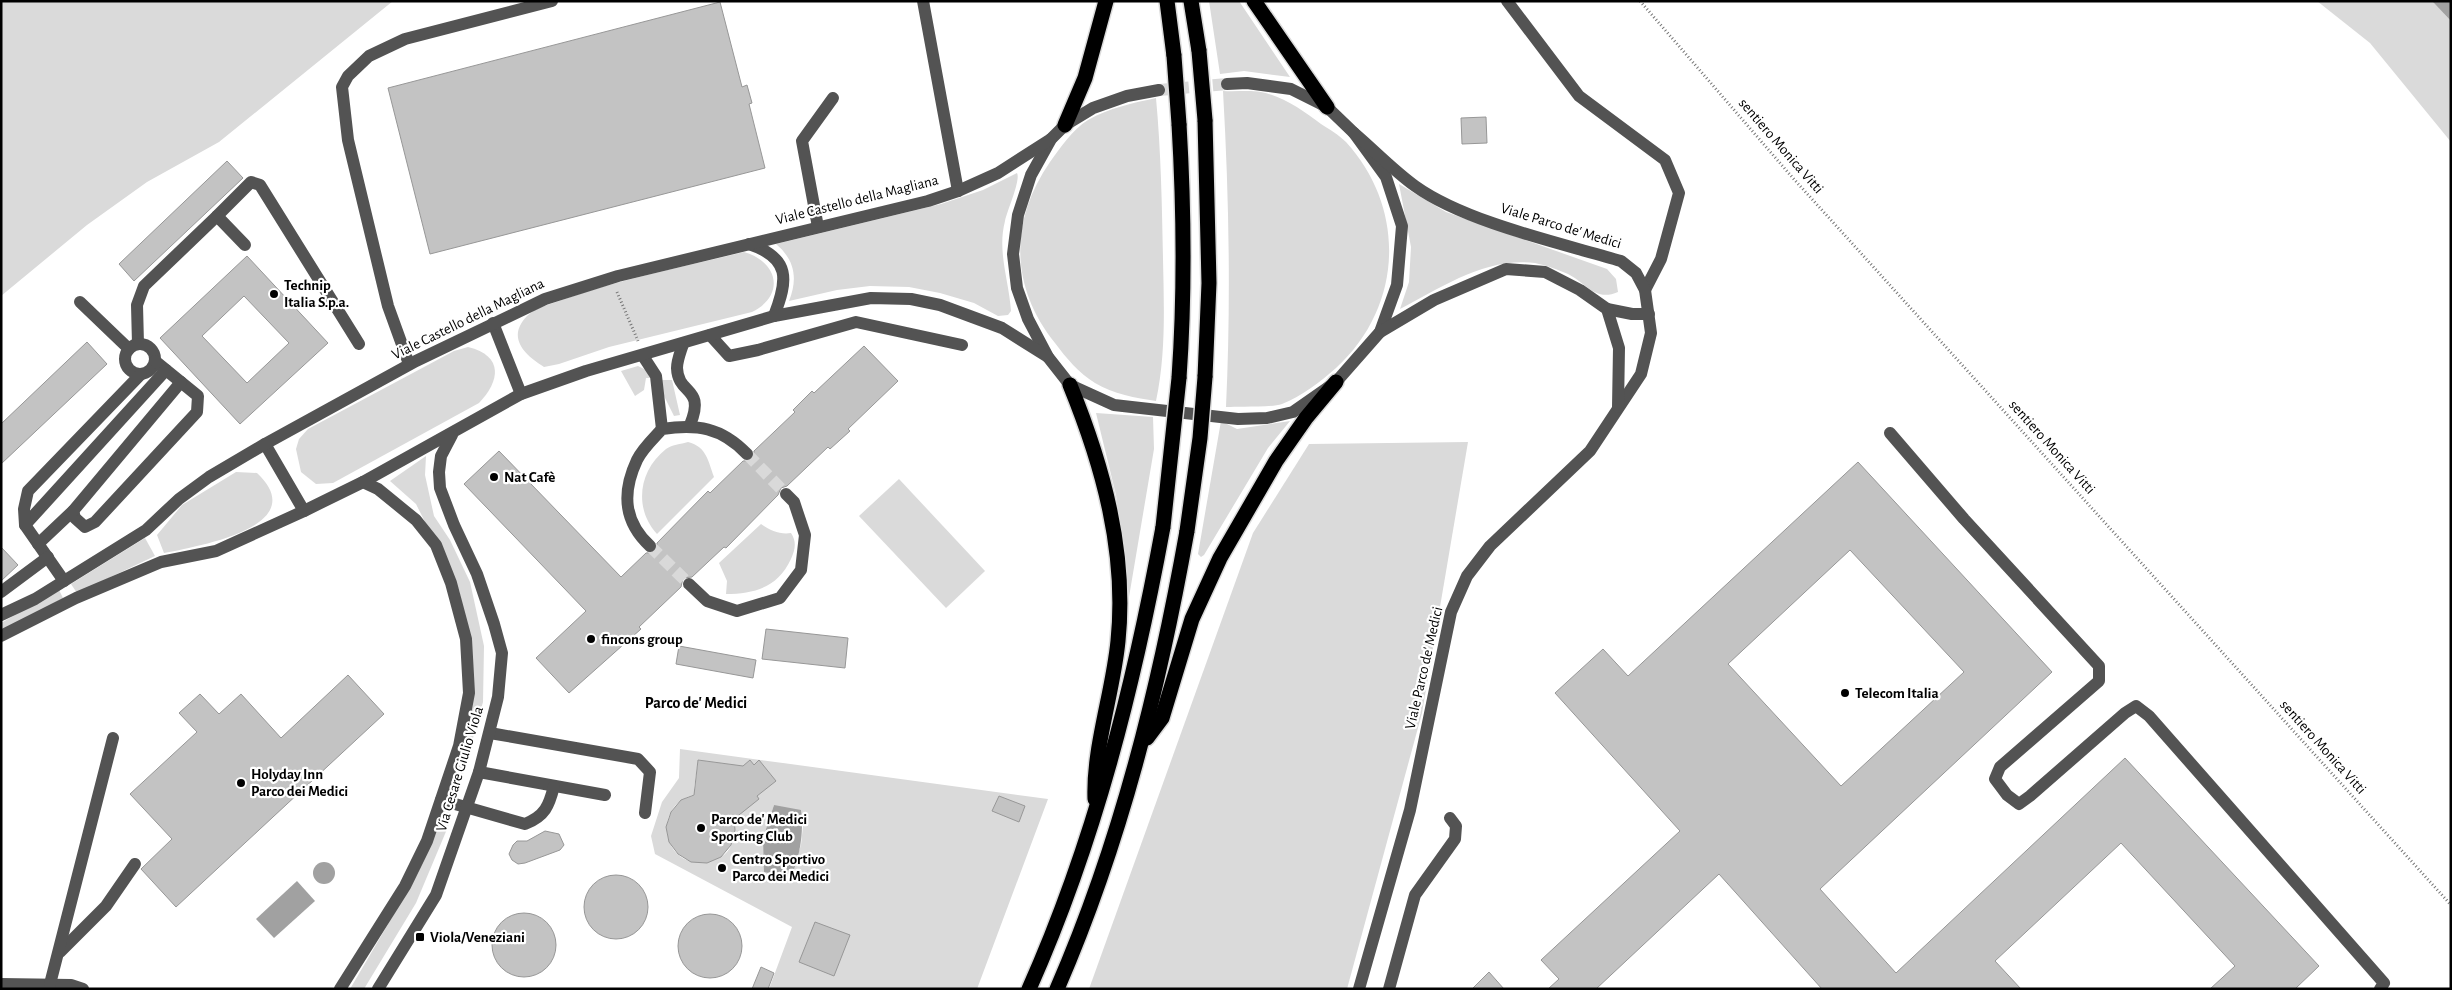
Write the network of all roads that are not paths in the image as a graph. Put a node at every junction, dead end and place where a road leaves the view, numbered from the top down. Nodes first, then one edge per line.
1 (552, 1) edge
2 (922, 1) edge
3 (1106, 1) edge
4 (1167, 1) edge
5 (1192, 1) edge
6 (1254, 1) edge
7 (1507, 1) edge
8 (1228, 84) tunnel mouth
9 (1159, 90) tunnel mouth
10 (833, 98) dead end
11 (1327, 107) junction
12 (1065, 125) junction
13 (1354, 133) junction
14 (1051, 139) junction
15 (958, 191) junction
16 (217, 216) junction
17 (818, 228) junction
18 (749, 244) junction
19 (245, 245) dead end
20 (1645, 290) junction
21 (80, 302) dead end
22 (1607, 309) junction
23 (1649, 314) junction
24 (774, 316) junction
25 (493, 323) junction
26 (1380, 332) junction
27 (710, 336) junction
28 (359, 344) dead end
29 (683, 344) junction
30 (962, 344) dead end
31 (134, 346) junction
32 (641, 356) junction
33 (1048, 358) junction
34 (155, 361) junction
35 (409, 364) junction
36 (166, 370) junction
37 (141, 374) junction
38 (181, 382) junction
39 (1336, 382) junction
40 (1070, 385) junction
41 (521, 394) junction
42 (1618, 407) junction
43 (690, 425) junction
44 (662, 429) junction
45 (1890, 433) dead end
46 (453, 434) junction
47 (265, 444) junction
48 (747, 454) tunnel mouth
49 (363, 482) junction
50 (786, 494) tunnel mouth
51 (73, 511) junction
52 (304, 511) junction
53 (25, 524) junction
54 (38, 544) junction
55 (650, 546) tunnel mouth
56 (48, 557) junction
57 (64, 581) junction
58 (689, 584) tunnel mouth
59 (1, 592) edge
60 (1, 614) edge
61 (1, 636) edge
62 (490, 733) junction
63 (113, 738) dead end
64 (1142, 746) junction
65 (479, 772) junction
66 (554, 786) junction
67 (605, 794) dead end
68 (441, 800) junction
69 (468, 809) junction
70 (645, 813) dead end
71 (1096, 813) junction
72 (1450, 818) dead end
73 (135, 864) dead end
74 (58, 954) junction
75 (1, 984) edge
76 (50, 984) junction
77 (83, 989) edge
78 (340, 989) edge
79 (378, 989) edge
80 (1029, 989) edge
81 (1057, 989) edge
82 (1359, 989) edge
83 (1389, 989) edge
84 (2380, 989) edge

1 - 35 street
2 - 15 street
3 - 12 highway
4 - 71 highway, bridge
5 - 64 highway, bridge
6 - 11 highway
7 - 20 street
8 - 11 street
9 - 12 street
10 - 17 street
11 - 13 street
12 - 14 street
13 - 20 street, Viale Parco de' Medici
13 - 26 street
14 - 15 street, Viale Castello della Magliana
14 - 33 street
15 - 17 street, Viale Castello della Magliana
16 - 19 street
16 - 28 street
16 - 31 street
17 - 18 street, Viale Castello della Magliana
18 - 24 street
18 - 25 street, Viale Castello della Magliana
20 - 23 street, Viale Parco de' Medici
21 - 31 street
22 - 23 street
22 - 26 street
22 - 42 street, Viale Parco de' Medici
23 - 42 street, Viale Parco de' Medici
24 - 27 street
24 - 33 street
25 - 35 street, Viale Castello della Magliana
25 - 41 street
26 - 39 street
27 - 29 street
27 - 30 street
29 - 32 street
29 - 43 street
31 - 34 street
31 - 37 street
32 - 41 street
32 - 44 street
33 - 40 street
34 - 36 street
34 - 37 street
35 - 47 street, Viale Castello della Magliana
36 - 38 street
36 - 53 street
37 - 53 street
38 - 51 street
38 - 51 street
39 - 40 street
39 - 64 highway
40 - 71 highway
41 - 46 street
42 - 82 street, Viale Parco de' Medici
43 - 44 street
43 - 48 street
44 - 55 street
45 - 84 street
46 - 49 street
46 - 62 street, Via Cesare Giulio Viola
47 - 52 street
47 - 57 street, Viale Castello della Magliana
49 - 52 street
49 - 68 street, Via Cesare Giulio Viola
50 - 58 street
51 - 54 street
52 - 61 street
53 - 54 street
54 - 56 street
56 - 57 street
56 - 59 street
57 - 60 street, Viale Castello della Magliana
62 - 65 street, Via Cesare Giulio Viola
62 - 70 street
63 - 74 street
64 - 81 highway
65 - 66 street
65 - 69 street, Via Cesare Giulio Viola
66 - 67 street
66 - 69 street
68 - 69 street
68 - 78 street, Via Cesare Giulio Viola
69 - 79 street, Via Cesare Giulio Viola
71 - 80 highway
72 - 83 street
73 - 74 street
74 - 76 street
75 - 76 street
76 - 77 street

